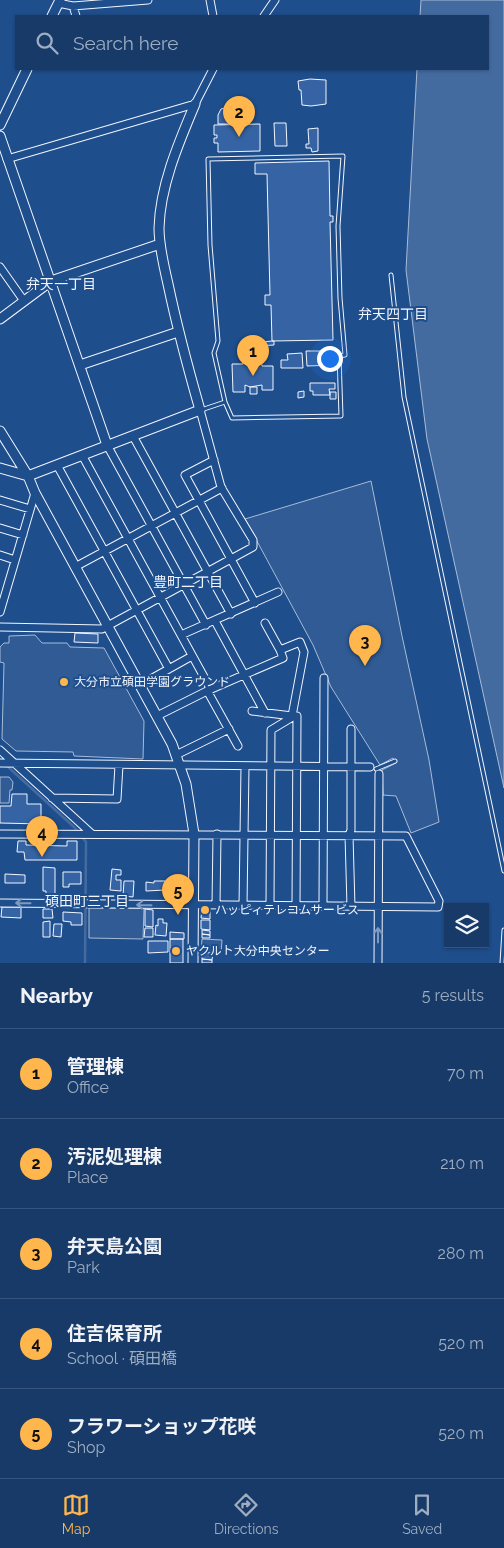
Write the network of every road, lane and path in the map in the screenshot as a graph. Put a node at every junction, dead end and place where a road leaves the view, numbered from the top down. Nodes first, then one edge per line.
1 (148, 0) edge
2 (210, 0) edge
3 (274, 0) edge
4 (59, 1) edge
5 (73, 6) junction
6 (52, 15) edge
7 (76, 15) edge
8 (212, 15) edge
9 (265, 15) edge
10 (27, 70) edge
11 (212, 70) edge
12 (194, 104) junction
13 (0, 125) edge
14 (0, 136) edge
15 (7, 159) junction
16 (160, 244) junction
17 (0, 267) edge
18 (391, 275) dead end
19 (50, 281) junction
20 (24, 301) junction
21 (0, 319) edge
22 (178, 332) junction
23 (80, 365) junction
24 (225, 402) junction
25 (200, 410) junction
26 (0, 431) edge
27 (134, 436) junction
28 (107, 446) junction
29 (82, 455) junction
30 (214, 460) junction
31 (57, 464) junction
32 (0, 468) edge
33 (28, 476) junction
34 (222, 488) junction
35 (35, 493) junction
36 (0, 500) edge
37 (199, 500) junction
38 (30, 509) junction
39 (175, 513) junction
40 (152, 526) junction
41 (0, 528) edge
42 (23, 535) junction
43 (128, 538) junction
44 (105, 551) junction
45 (0, 555) edge
46 (231, 559) junction
47 (16, 560) junction
48 (75, 567) junction
49 (208, 572) junction
50 (184, 585) junction
51 (3, 589) edge
52 (278, 592) dead end
53 (160, 598) junction
54 (255, 603) junction
55 (137, 611) junction
56 (0, 612) edge
57 (231, 614) junction
58 (215, 621) junction
59 (265, 623) dead end
60 (206, 625) junction
61 (0, 626) edge
62 (108, 627) junction
63 (181, 635) junction
64 (280, 650) junction
65 (192, 656) junction
66 (169, 669) junction
67 (244, 675) junction
68 (324, 678) dead end
69 (140, 685) junction
70 (209, 690) junction
71 (252, 711) dead end
72 (265, 713) junction
73 (157, 716) junction
74 (292, 716) junction
75 (229, 729) junction
76 (351, 729) dead end
77 (238, 746) dead end
78 (0, 750) edge
79 (176, 755) junction
80 (395, 761) dead end
81 (0, 763) edge
82 (13, 763) junction
83 (119, 765) junction
84 (180, 766) junction
85 (245, 766) junction
86 (270, 767) junction
87 (297, 767) junction
88 (324, 767) junction
89 (351, 767) junction
90 (375, 770) junction
91 (52, 798) junction
92 (0, 834) edge
93 (88, 834) junction
94 (194, 834) junction
95 (217, 834) junction
96 (244, 835) junction
97 (270, 835) junction
98 (297, 835) junction
99 (324, 835) junction
100 (349, 835) junction
101 (378, 835) junction
102 (504, 871) edge
103 (0, 903) edge
104 (193, 905) junction
105 (216, 905) junction
106 (243, 906) junction
107 (270, 906) junction
108 (296, 906) junction
109 (324, 906) junction
110 (351, 907) junction
111 (378, 907) junction
112 (504, 930) edge
113 (193, 963) edge
114 (378, 963) edge
115 (502, 963) edge

1 - 5 street
2 - 8 street
3 - 9 street
4 - 5 street
4 - 6 street
5 - 7 street
10 - 13 street
11 - 12 street
12 - 15 street
12 - 16 street
14 - 15 street
15 - 19 street
16 - 19 street
16 - 22 street
17 - 20 street
18 - 102 lane
19 - 20 street
19 - 23 street
20 - 21 street
22 - 23 street
22 - 25 street
23 - 28 street
24 - 24 lane
24 - 25 lane
25 - 27 street
25 - 30 street
26 - 33 street
27 - 28 street
27 - 39 street
28 - 29 street
28 - 40 street
29 - 31 street
29 - 43 street
30 - 34 street
30 - 37 street
31 - 33 street
31 - 44 street
32 - 33 street
33 - 35 street
34 - 37 street
34 - 46 street
35 - 38 street
35 - 48 street
36 - 38 street
37 - 39 street
37 - 46 street
38 - 42 street
39 - 40 street
39 - 49 street
40 - 43 street
40 - 50 street
41 - 42 street
42 - 47 street
43 - 44 street
43 - 53 street
44 - 48 street
44 - 55 street
45 - 47 street
46 - 49 street
46 - 54 street
47 - 51 street
48 - 62 street
49 - 50 street
49 - 57 street
50 - 53 street
50 - 60 street
51 - 56 street
52 - 54 street
53 - 55 street
53 - 63 street
54 - 57 street
55 - 62 street
55 - 66 street
57 - 58 street
58 - 60 street
58 - 67 street
59 - 64 street
60 - 63 street
61 - 62 street
62 - 69 street
63 - 65 street
64 - 67 street
64 - 74 street
65 - 66 street
65 - 70 street
66 - 69 street
67 - 70 street
67 - 72 street
68 - 88 street
69 - 73 street
70 - 73 street
70 - 75 street
71 - 72 street
72 - 74 street
73 - 79 street
74 - 86 street
74 - 87 street
75 - 77 street
75 - 79 street
76 - 89 street
78 - 82 street
79 - 84 street
80 - 90 lane
81 - 82 street
82 - 83 street
82 - 91 street
83 - 84 street
83 - 91 street
84 - 85 street
84 - 94 street
85 - 86 street
85 - 96 street
86 - 87 street
86 - 97 street
87 - 88 street
87 - 98 street
88 - 89 street
88 - 99 street
89 - 90 street
89 - 100 street
90 - 101 street
91 - 93 street
92 - 93 street
93 - 94 street
94 - 95 street
94 - 104 street
95 - 96 street
95 - 105 street
96 - 97 street
96 - 106 street
97 - 98 street
97 - 107 street
98 - 99 street
98 - 108 street
99 - 100 street
99 - 109 street
100 - 101 street
100 - 110 street
101 - 111 street
101 - 111 street
104 -> 103 street
104 - 105 street
104 - 113 street
105 - 106 street
106 - 107 street
107 - 108 street
108 - 109 street
109 - 110 street
110 - 111 street
114 -> 111 street
112 - 115 lane

